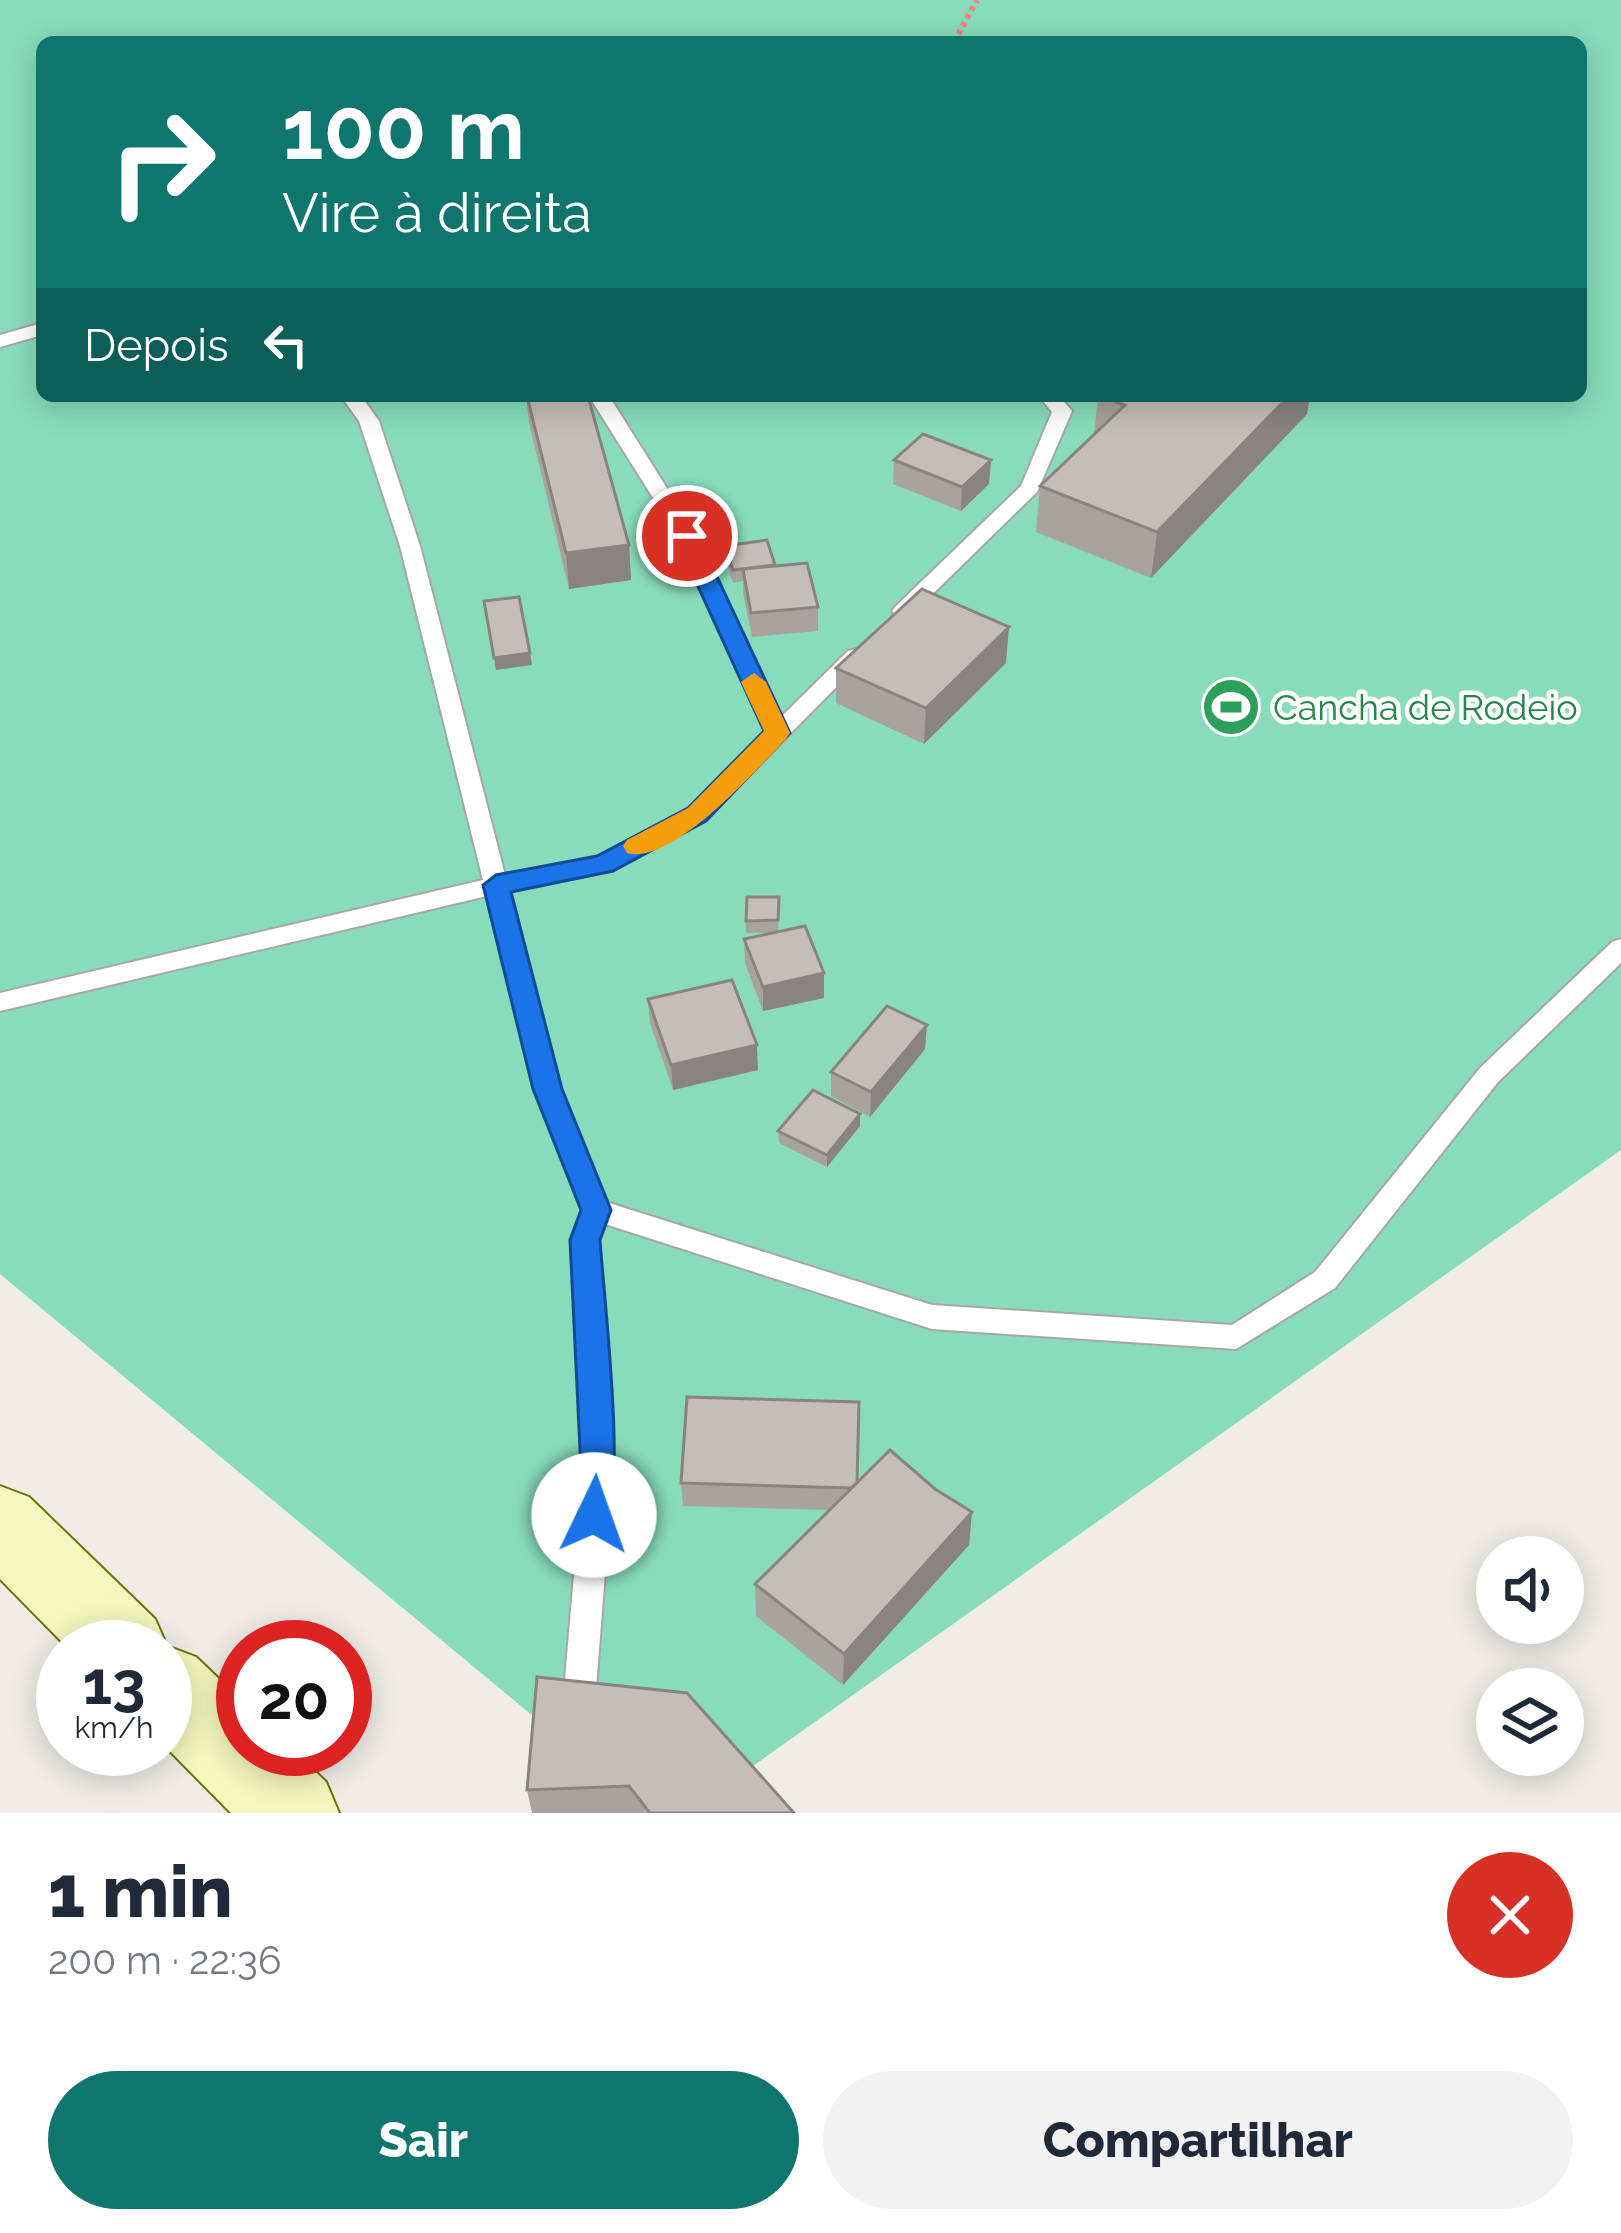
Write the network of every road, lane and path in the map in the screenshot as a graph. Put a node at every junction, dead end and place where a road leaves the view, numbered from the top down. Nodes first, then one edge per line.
1 (976, 0) edge
2 (957, 36) edge
3 (36, 331) edge
4 (0, 341) edge
5 (355, 402) edge
6 (603, 402) edge
7 (1054, 402) edge
8 (777, 733) junction
9 (496, 885) junction
10 (1621, 947) edge
11 (0, 1002) edge
12 (596, 1210) junction
13 (0, 1523) edge
14 (98, 1620) edge
15 (192, 1713) edge
16 (576, 1742) edge
17 (294, 1813) edge

1 - 2 path
3 - 4 lane
5 - 9 lane
6 - 8 lane
7 - 8 lane
8 - 9 lane
9 - 11 lane
9 - 12 lane
10 - 12 lane
12 - 16 lane
13 - 14 main road
15 - 17 main road

